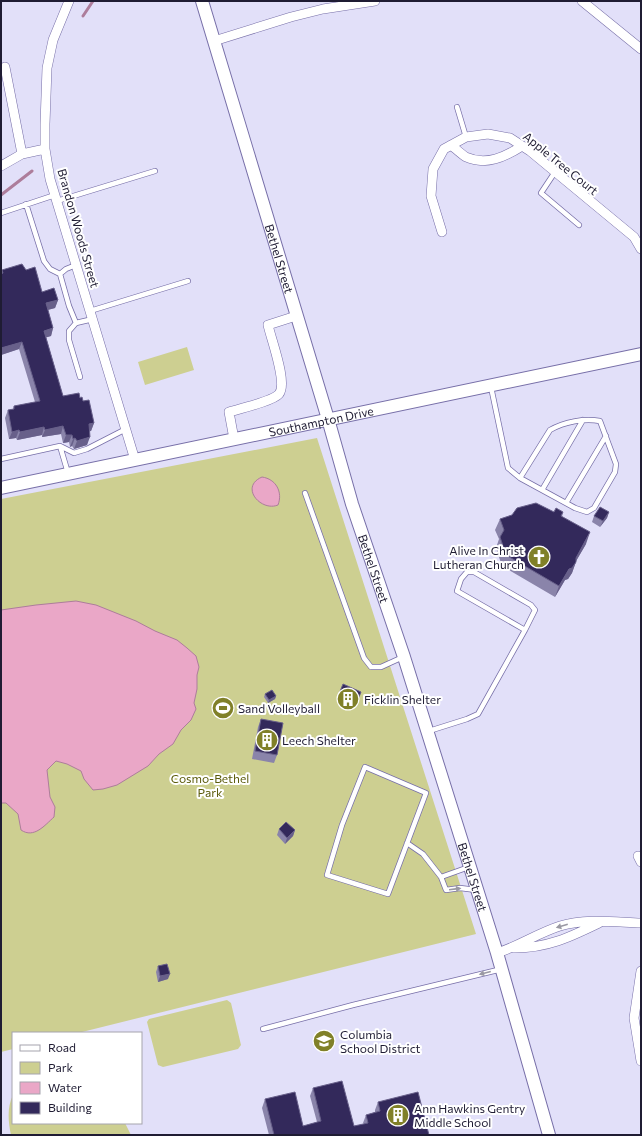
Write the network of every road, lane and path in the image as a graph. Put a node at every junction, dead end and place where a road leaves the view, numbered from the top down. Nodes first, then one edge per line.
1 (69, 1) edge
2 (202, 1) edge
3 (375, 1) edge
4 (582, 1) edge
5 (214, 41) junction
6 (641, 49) edge
7 (4, 67) dead end
8 (457, 107) dead end
9 (466, 137) junction
10 (451, 145) junction
11 (522, 146) junction
12 (45, 149) junction
13 (22, 154) junction
14 (1, 166) edge
15 (155, 171) dead end
16 (555, 172) junction
17 (56, 198) junction
18 (26, 204) junction
19 (1, 213) edge
20 (578, 225) dead end
21 (442, 232) dead end
22 (641, 249) edge
23 (76, 264) junction
24 (60, 274) junction
25 (188, 281) dead end
26 (92, 315) junction
27 (296, 316) junction
28 (76, 323) junction
29 (641, 354) edge
30 (80, 377) dead end
31 (491, 385) junction
32 (328, 419) junction
33 (583, 420) junction
34 (126, 429) junction
35 (606, 436) junction
36 (234, 439) junction
37 (60, 446) junction
38 (1, 459) edge
39 (135, 460) junction
40 (68, 473) junction
41 (520, 478) junction
42 (1, 488) edge
43 (542, 490) junction
44 (305, 493) dead end
45 (566, 503) junction
46 (525, 630) junction
47 (404, 657) junction
48 (427, 731) junction
49 (407, 842) junction
50 (470, 866) junction
51 (440, 877) junction
52 (478, 891) junction
53 (600, 922) junction
54 (641, 923) edge
55 (514, 948) junction
56 (498, 953) junction
57 (502, 969) junction
58 (641, 971) edge
59 (263, 1030) dead end
60 (641, 1061) edge
61 (549, 1135) edge

1 - 12 street, Brandon Woods Street
2 - 5 street, Bethel Street
3 - 5 street
4 - 6 street
5 - 27 street, Bethel Street
7 - 13 street
8 - 9 lane
9 - 10 street, Apple Tree Court
9 - 11 street, Apple Tree Court
10 - 11 street
10 - 21 street, Apple Tree Court
11 - 16 street, Apple Tree Court
12 - 13 street
12 - 17 street, Brandon Woods Street
13 - 14 street
15 - 17 lane
16 - 20 lane
16 - 22 street, Apple Tree Court
17 - 18 lane
17 - 23 street, Brandon Woods Street
18 - 19 lane
18 - 24 lane
23 - 24 lane
23 - 26 street, Brandon Woods Street
24 - 28 lane
25 - 26 lane
26 - 28 lane
26 - 34 street, Brandon Woods Street
27 - 32 street, Bethel Street
27 - 36 street
28 - 30 lane
29 - 31 street, Southampton Drive
31 - 32 street, Southampton Drive
31 - 41 lane
32 - 36 street, Southampton Drive
32 - 47 street, Bethel Street
33 - 35 lane
33 - 41 lane
33 - 43 lane
34 - 37 lane
34 - 39 street, Brandon Woods Street
35 - 45 lane
35 - 45 lane
36 - 39 street, Southampton Drive
37 - 38 lane
37 - 40 lane
39 - 40 street, Southampton Drive
40 - 42 street, Southampton Drive
41 - 43 lane
43 - 45 lane
44 - 47 lane
46 - 46 lane
46 - 48 lane
47 - 48 street, Bethel Street
48 - 50 street, Bethel Street
49 - 49 lane
49 - 51 lane
50 - 51 lane
50 - 52 street, Bethel Street
51 -> 52 lane
52 - 56 street, Bethel Street
53 - 54 street
53 - 55 street
53 -> 55 street
55 - 56 street
56 - 57 street, Bethel Street
57 -> 59 lane
57 - 61 street, Bethel Street
58 - 60 street

